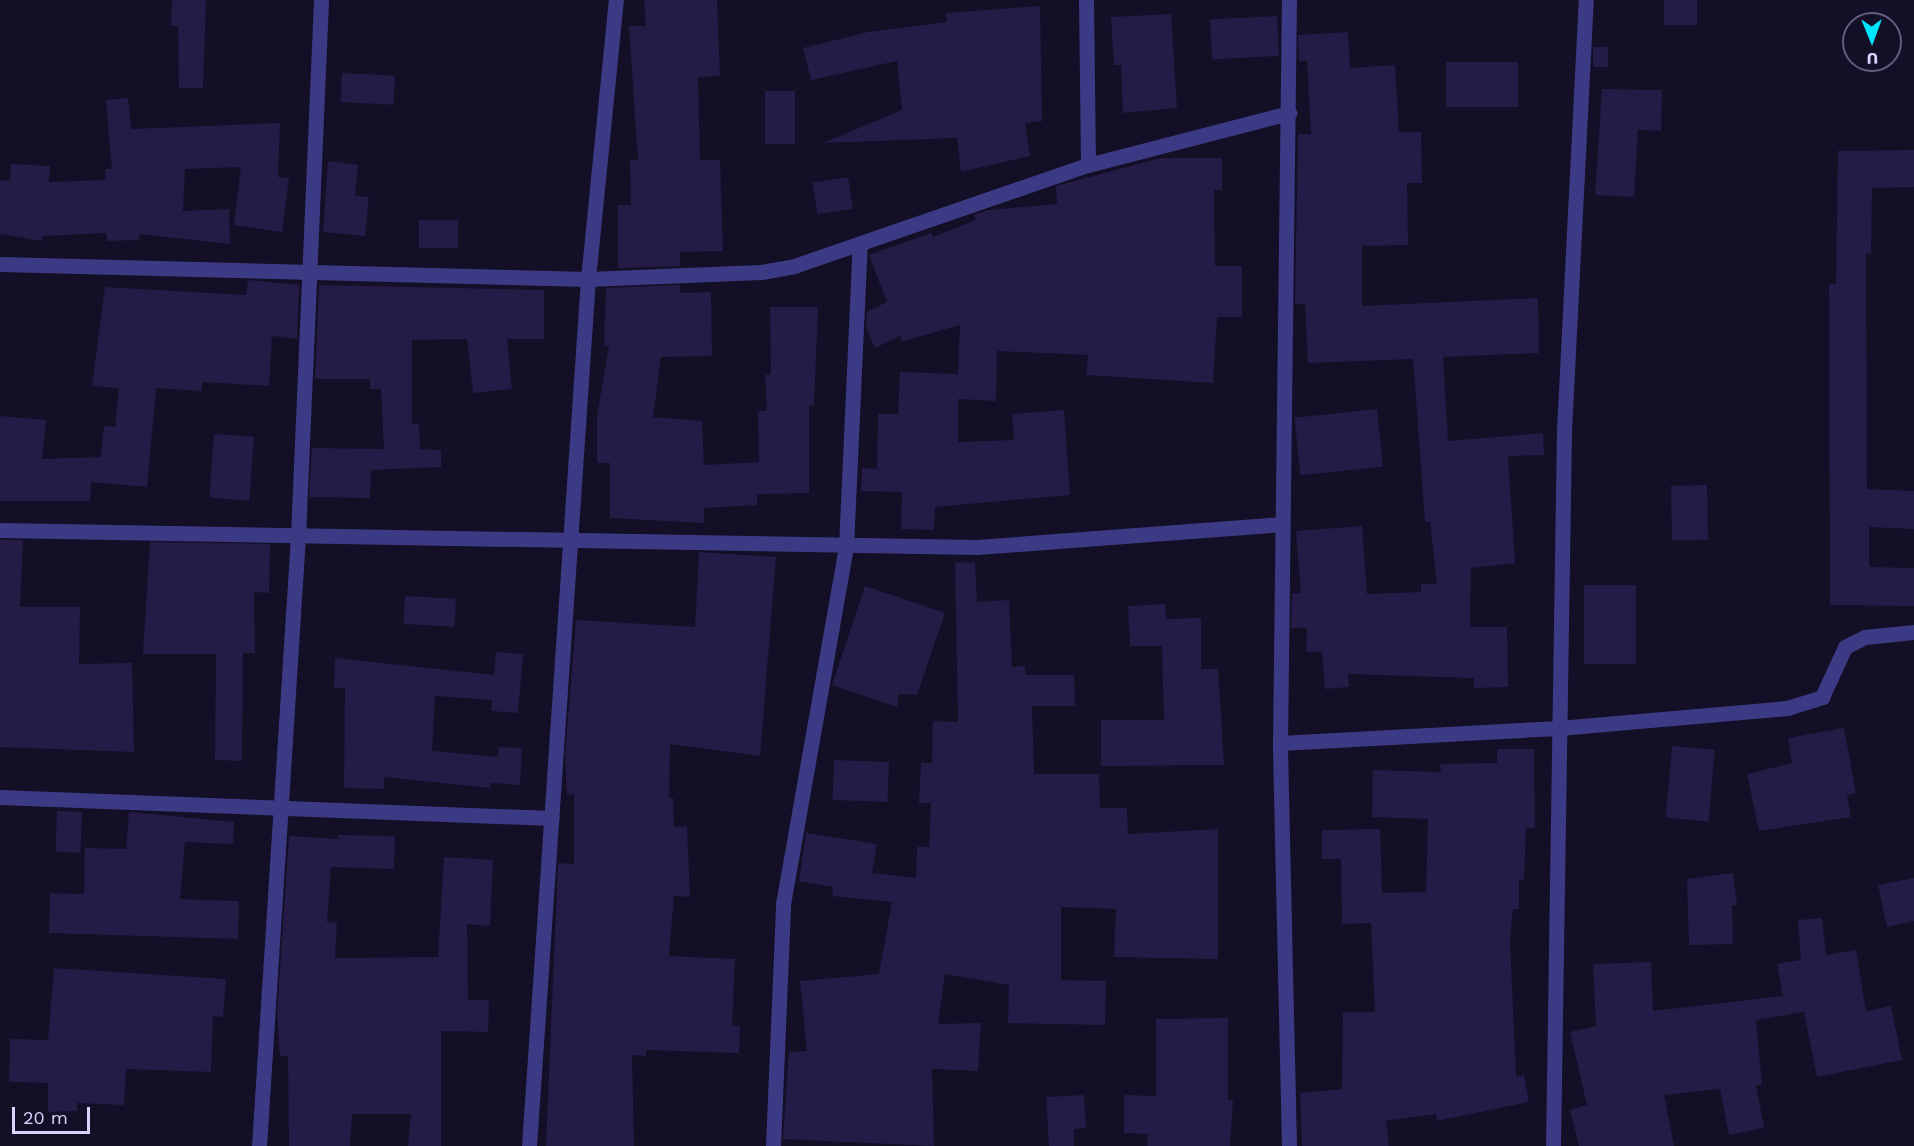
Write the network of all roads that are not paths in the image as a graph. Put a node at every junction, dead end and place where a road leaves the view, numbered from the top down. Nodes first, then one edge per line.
1 (321, 0) edge
2 (616, 0) edge
3 (1086, 0) edge
4 (1289, 0) edge
5 (1586, 0) edge
6 (1289, 113) junction
7 (1088, 165) junction
8 (860, 243) junction
9 (0, 264) edge
10 (311, 271) junction
11 (588, 279) junction
12 (1280, 524) junction
13 (0, 530) edge
14 (297, 536) junction
15 (574, 543) junction
16 (846, 547) junction
17 (1914, 632) edge
18 (1558, 728) junction
19 (1280, 743) junction
20 (0, 797) edge
21 (278, 804) junction
22 (552, 818) junction
23 (259, 1146) edge
24 (529, 1146) edge
25 (773, 1146) edge
26 (1289, 1146) edge
27 (1553, 1146) edge

1 - 10 street
2 - 11 street
3 - 7 street
4 - 6 street
5 - 18 street
6 - 7 street
6 - 12 street
7 - 8 street
8 - 11 street
8 - 16 street
9 - 10 street
10 - 11 street
10 - 14 street
11 - 15 street
12 - 16 street
12 - 19 street
13 - 14 street
14 - 15 street
14 - 21 street
15 - 16 street
15 - 22 street
16 - 25 street
17 - 18 street
18 - 19 street
18 - 27 street
19 - 26 street
20 - 21 street
21 - 22 street
21 - 23 street
22 - 24 street

